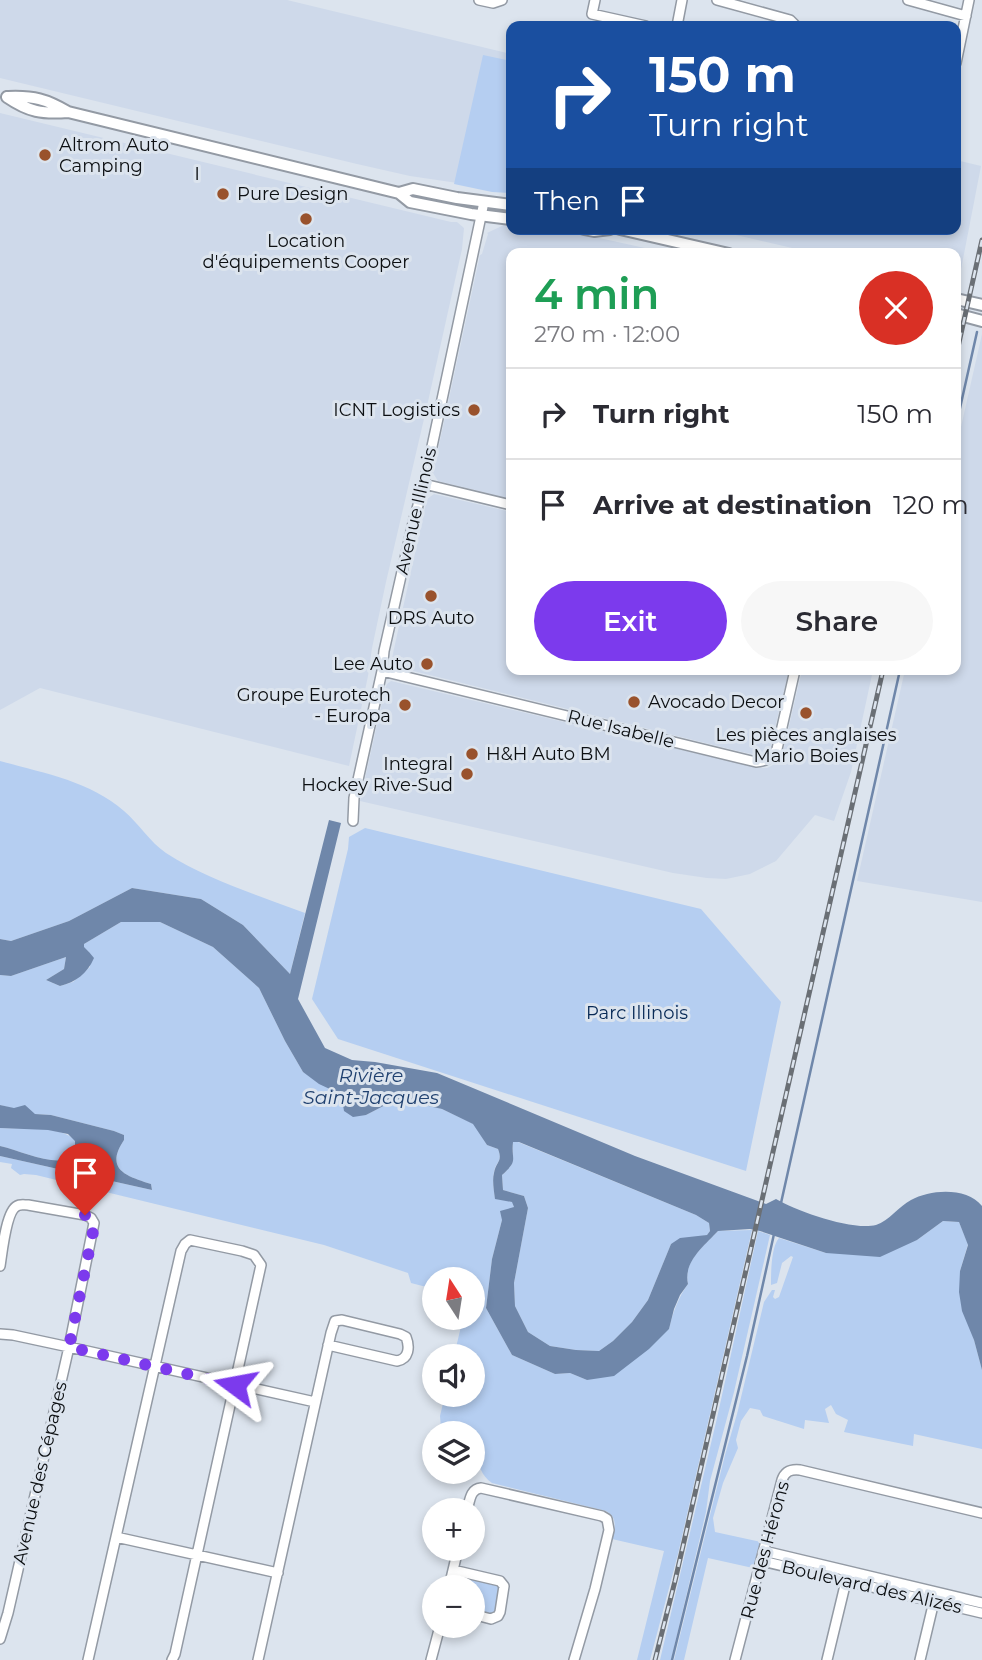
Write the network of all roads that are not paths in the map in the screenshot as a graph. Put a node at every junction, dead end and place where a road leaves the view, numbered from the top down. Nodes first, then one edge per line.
1 (479, 0) edge
2 (502, 0) edge
3 (595, 0) edge
4 (682, 0) edge
5 (717, 0) edge
6 (908, 0) edge
7 (969, 0) edge
8 (771, 14) junction
9 (966, 16) junction
10 (625, 21) edge
11 (678, 21) edge
12 (770, 21) edge
13 (791, 21) edge
14 (961, 40) edge
15 (3, 97) edge
16 (399, 193) junction
17 (484, 202) junction
18 (506, 204) edge
19 (482, 215) junction
20 (506, 218) edge
21 (646, 235) edge
22 (703, 248) edge
23 (961, 300) edge
24 (982, 305) edge
25 (961, 315) edge
26 (982, 321) edge
27 (424, 484) junction
28 (506, 504) edge
29 (382, 671) junction
30 (794, 675) edge
31 (353, 821) dead end
32 (0, 1266) edge
33 (0, 1334) edge
34 (328, 1345) junction
35 (69, 1347) junction
36 (154, 1366) junction
37 (235, 1385) junction
38 (315, 1402) junction
39 (471, 1498) edge
40 (982, 1513) edge
41 (116, 1537) junction
42 (197, 1555) junction
43 (763, 1556) junction
44 (455, 1561) edge
45 (453, 1570) junction
46 (278, 1573) junction
47 (452, 1575) edge
48 (474, 1575) edge
49 (847, 1576) junction
50 (485, 1577) edge
51 (935, 1597) junction
52 (982, 1603) edge
53 (982, 1613) edge
54 (485, 1617) edge
55 (437, 1638) edge
56 (0, 1639) edge
57 (89, 1660) edge
58 (172, 1660) edge
59 (258, 1660) edge
60 (431, 1660) edge
61 (574, 1660) edge
62 (735, 1660) edge
63 (827, 1660) edge
64 (920, 1660) edge

1 - 2 street
3 - 10 street
4 - 11 street
5 - 8 street
6 - 9 street
7 - 9 street
8 - 12 street
8 - 13 street
9 - 14 street
15 - 16 main road
16 - 17 main road
16 - 19 main road
17 - 18 main road
17 - 19 street, Avenue Illinois
19 - 20 main road
19 - 27 street, Avenue Illinois
21 - 22 main road
23 - 24 main road
25 - 26 main road
27 - 28 street
27 - 29 street, Avenue Illinois
29 - 30 street, Rue Isabelle
29 - 31 street, Avenue Illinois
32 - 35 street, Avenue des Cépages
33 - 35 street
34 - 34 street
34 - 38 street
35 - 36 street
35 - 56 street, Avenue des Cépages
36 - 37 street
36 - 37 street
36 - 41 street
37 - 38 street
37 - 42 street
38 - 46 street
39 - 61 street
40 - 43 street, Rue des Hérons
41 - 42 street
41 - 57 street
42 - 46 street
42 - 58 street
43 - 49 street, Boulevard des Alizés
43 - 62 street, Rue des Hérons
44 - 45 street
45 - 47 street
45 - 48 street
46 - 59 street
49 - 51 street, Boulevard des Alizés
49 - 63 street
50 - 54 street
51 - 52 street, Boulevard des Alizés
51 - 53 street, Boulevard des Alizés
51 - 64 street
55 - 60 street

